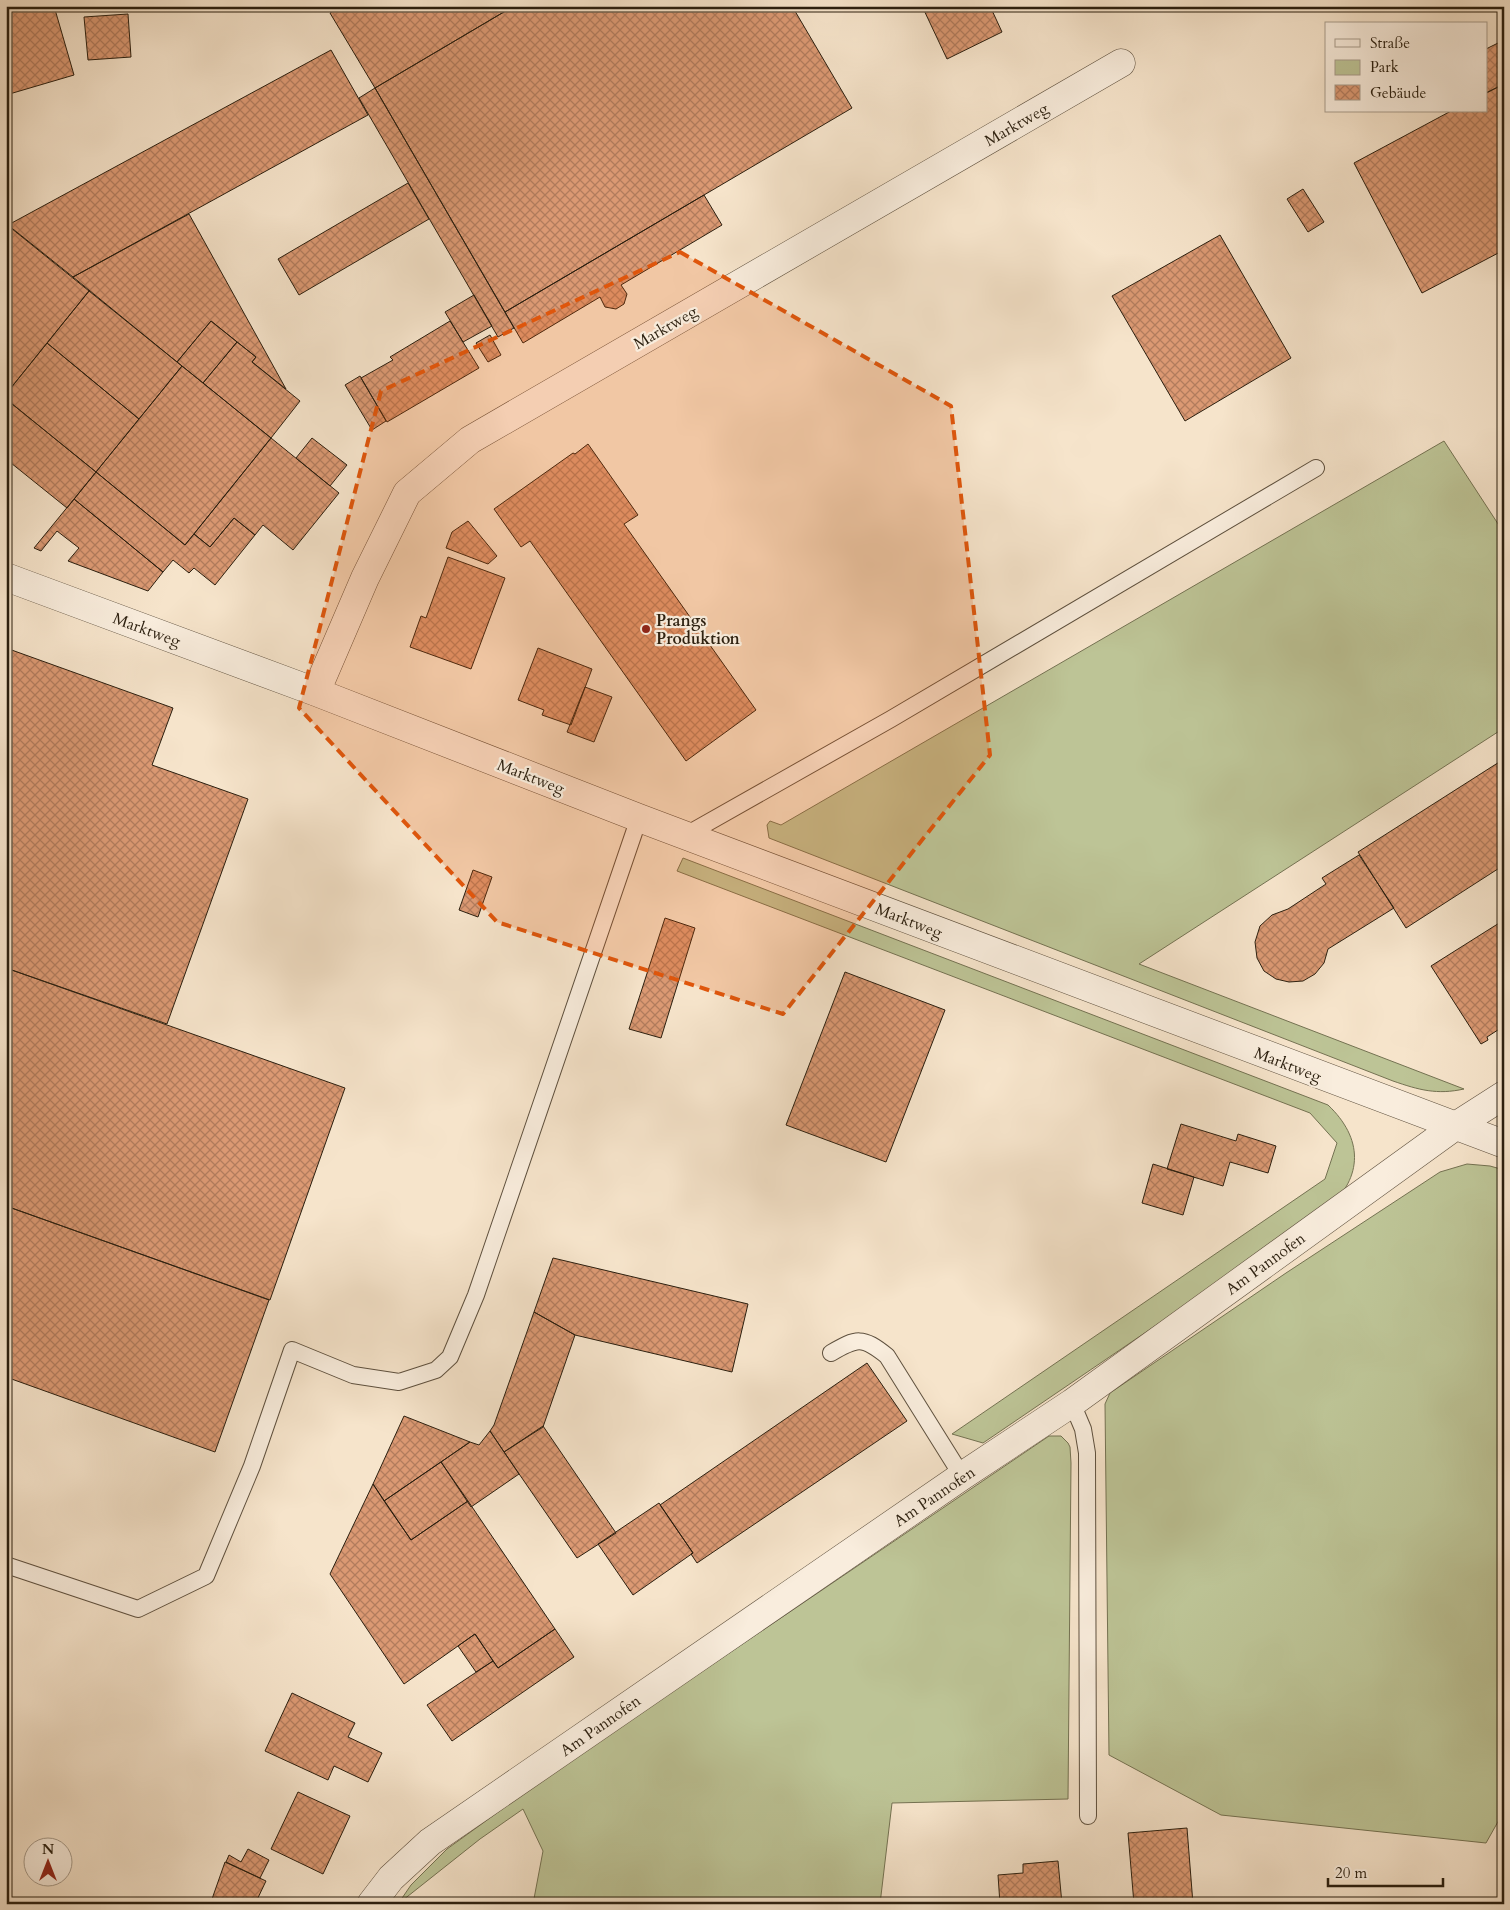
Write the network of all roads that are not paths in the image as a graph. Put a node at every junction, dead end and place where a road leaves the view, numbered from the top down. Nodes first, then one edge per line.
1 (1121, 63) dead end
2 (1316, 468) dead end
3 (6, 577) edge
4 (316, 692) junction
5 (639, 818) junction
6 (686, 835) junction
7 (1504, 1095) edge
8 (1454, 1127) junction
9 (1504, 1144) edge
10 (831, 1353) dead end
11 (1072, 1403) junction
12 (962, 1476) junction
13 (6, 1565) edge
14 (1088, 1816) dead end
15 (371, 1904) edge

1 - 4 street, Marktweg
2 - 6 lane
3 - 4 street, Marktweg
4 - 5 street, Marktweg
5 - 6 street, Marktweg
5 - 13 lane
6 - 8 street, Marktweg
7 - 8 street, Am Pannofen
8 - 9 street, Marktweg
8 - 11 street, Am Pannofen
10 - 12 lane
11 - 12 street, Am Pannofen
11 - 14 lane
12 - 15 street, Am Pannofen

